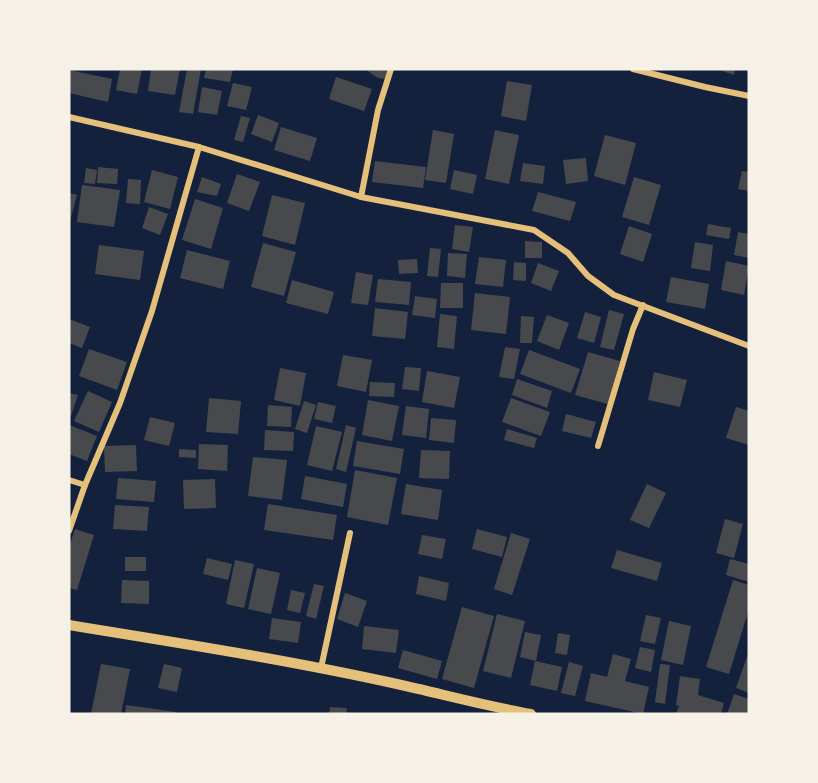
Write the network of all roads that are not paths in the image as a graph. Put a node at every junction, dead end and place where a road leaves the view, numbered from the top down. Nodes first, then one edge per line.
1 (391, 69) edge
2 (633, 69) edge
3 (749, 96) edge
4 (69, 117) edge
5 (199, 147) junction
6 (361, 197) junction
7 (643, 305) junction
8 (749, 346) edge
9 (598, 446) dead end
10 (69, 480) edge
11 (85, 485) junction
12 (69, 531) edge
13 (350, 533) dead end
14 (69, 625) edge
15 (321, 668) junction
16 (531, 714) edge

1 - 6 street
2 - 3 street
4 - 5 street
5 - 6 street
5 - 11 street
6 - 7 street
7 - 8 street
7 - 9 street
10 - 11 street
11 - 12 street
13 - 15 street
14 - 15 street
15 - 16 street

